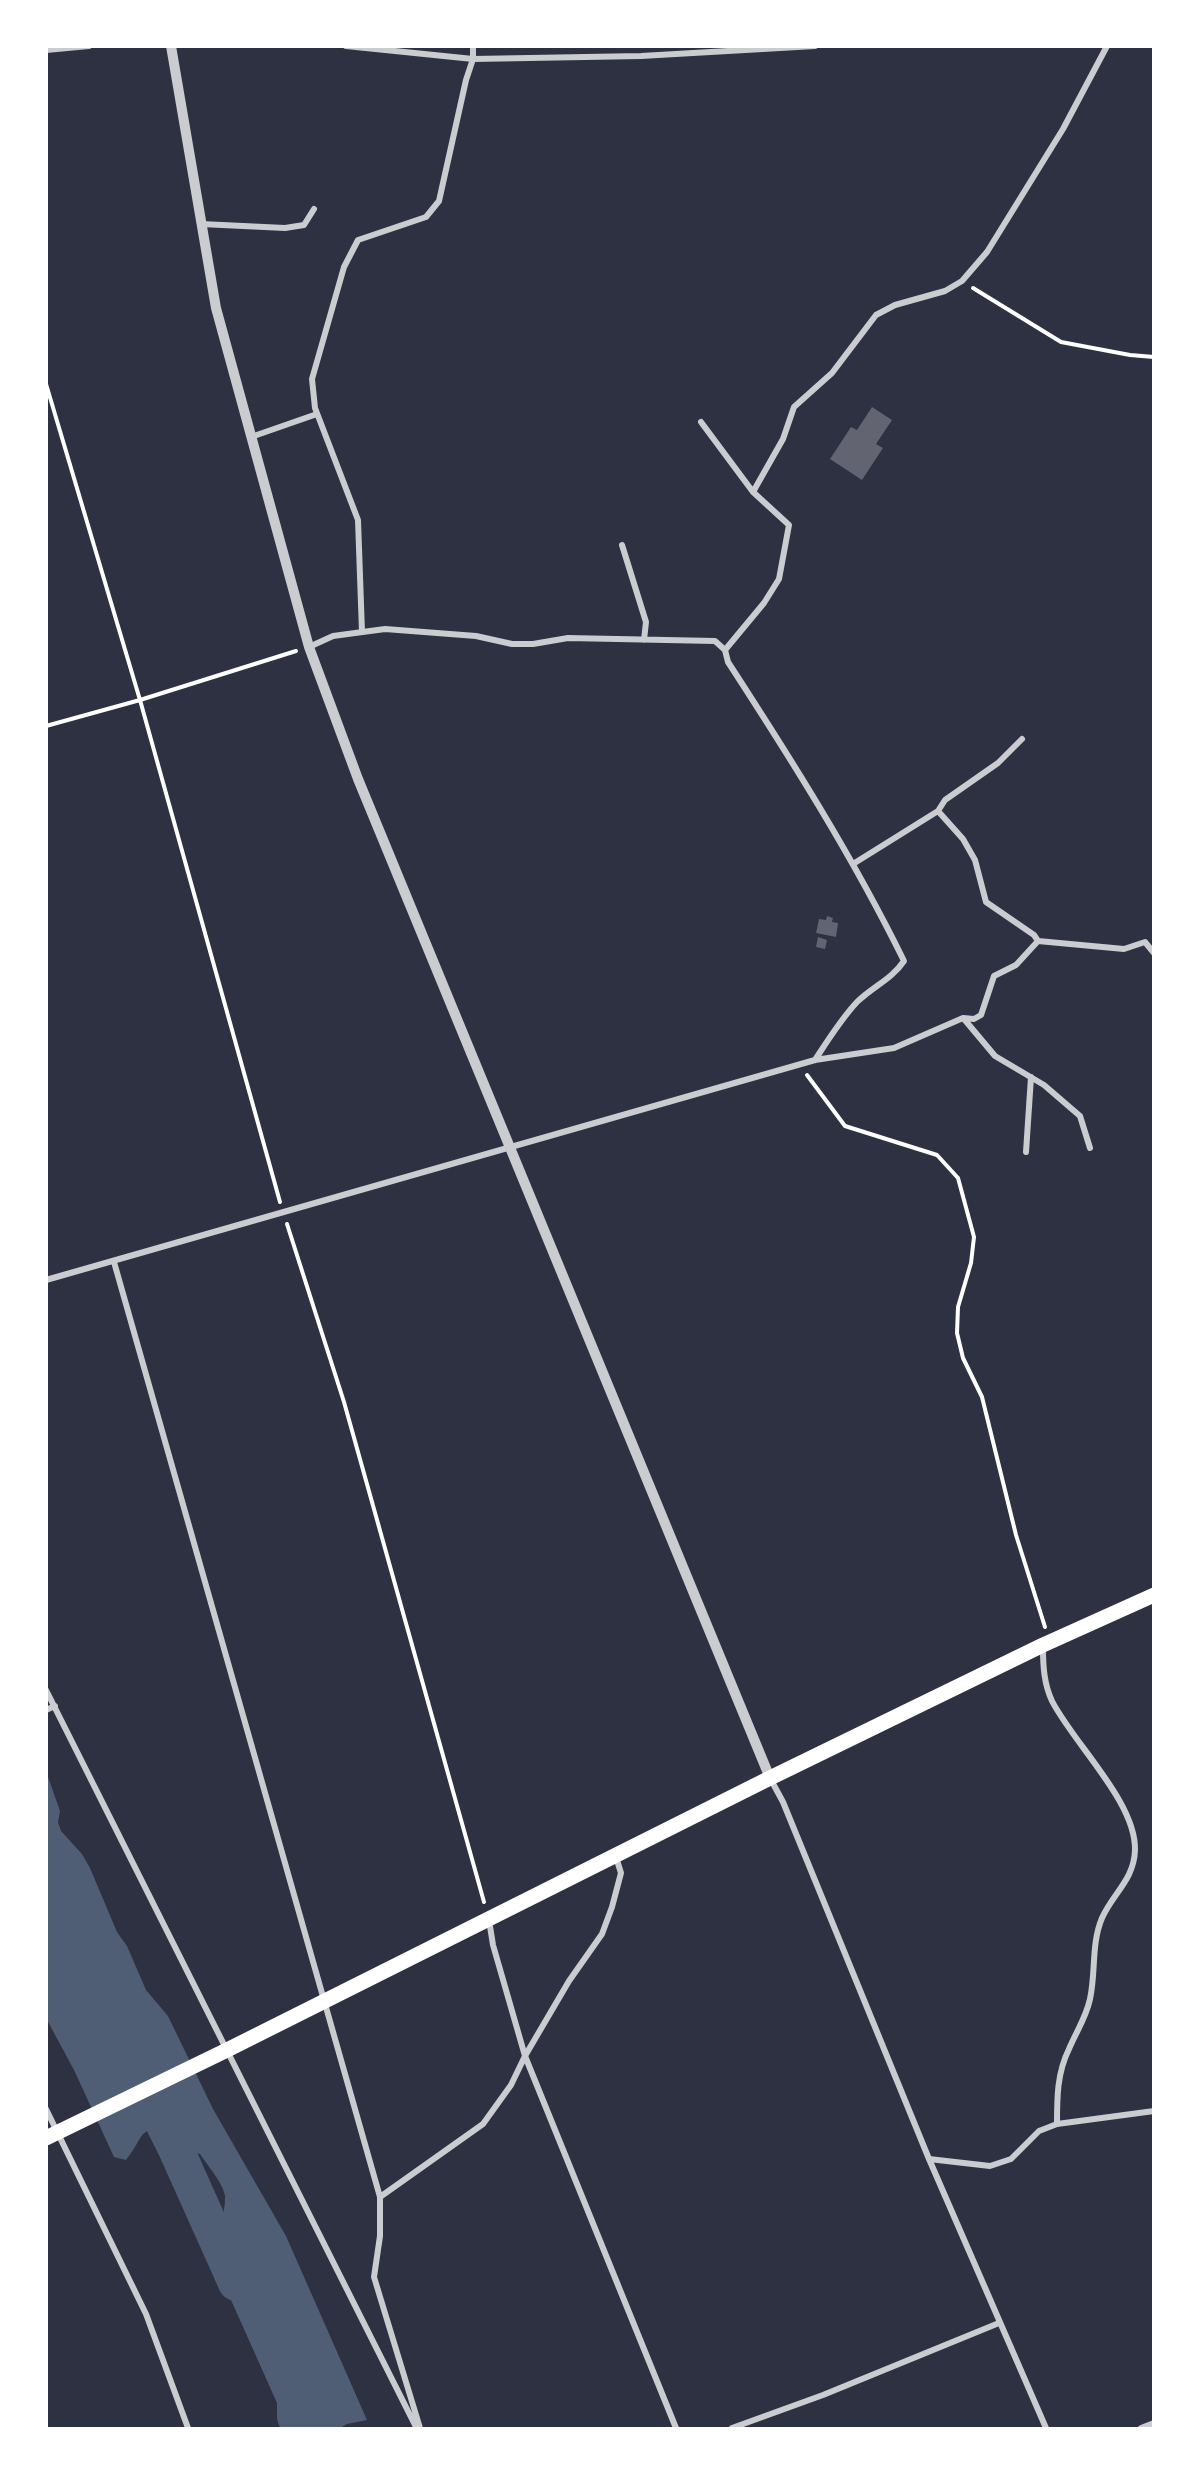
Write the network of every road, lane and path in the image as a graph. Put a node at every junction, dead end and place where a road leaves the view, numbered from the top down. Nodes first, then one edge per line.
1 (89, 46) edge
2 (171, 46) edge
3 (346, 46) edge
4 (473, 46) edge
5 (815, 46) edge
6 (1107, 46) edge
7 (46, 50) edge
8 (473, 59) junction
9 (314, 209) dead end
10 (201, 224) junction
11 (962, 281) junction
12 (1154, 357) edge
13 (46, 384) edge
14 (317, 414) junction
15 (701, 422) dead end
16 (251, 437) junction
17 (753, 492) junction
18 (622, 545) dead end
19 (362, 632) junction
20 (644, 640) junction
21 (309, 647) junction
22 (725, 650) junction
23 (140, 700) junction
24 (46, 726) edge
25 (1022, 739) dead end
26 (938, 811) junction
27 (853, 864) junction
28 (1038, 941) junction
29 (1154, 953) edge
30 (963, 1018) junction
31 (815, 1060) junction
32 (799, 1064) junction
33 (1031, 1077) junction
34 (512, 1148) junction
35 (1090, 1148) dead end
36 (1026, 1152) dead end
37 (283, 1212) junction
38 (114, 1262) junction
39 (46, 1280) edge
40 (1154, 1594) edge
41 (1043, 1646) junction
42 (46, 1690) edge
43 (55, 1706) junction
44 (46, 1710) edge
45 (770, 1778) junction
46 (615, 1855) junction
47 (486, 1921) junction
48 (228, 2049) junction
49 (525, 2056) junction
50 (46, 2109) edge
51 (1154, 2111) edge
52 (1057, 2124) junction
53 (57, 2132) edge
54 (929, 2159) junction
55 (380, 2197) junction
56 (999, 2323) junction
57 (1154, 2423) edge
58 (188, 2428) edge
59 (419, 2428) edge
60 (676, 2428) edge
61 (732, 2428) edge
62 (1046, 2428) edge
63 (1141, 2428) edge

1 - 7 street
2 - 10 street
3 - 8 street
4 - 8 street
5 - 8 street
6 - 11 street
8 - 14 street
9 - 10 street
10 - 16 street
11 - 12 path
11 - 17 street
13 - 23 path
14 - 16 street
14 - 19 street
15 - 17 street
16 - 21 street
17 - 22 street
18 - 20 street
19 - 20 street
19 - 21 street
20 - 22 street
21 - 23 path
21 - 34 street
22 - 27 street
23 - 24 path
23 - 37 path
25 - 26 street
26 - 27 street
26 - 28 street
27 - 31 street
28 - 29 street
28 - 30 street
30 - 31 street
30 - 33 street
31 - 32 street
32 - 34 street
32 - 41 path
33 - 35 street
33 - 36 street
34 - 37 street
34 - 45 street
37 - 38 street
37 - 47 path
38 - 39 street
38 - 55 street
40 - 41 main road
41 - 45 main road
41 - 52 street
42 - 43 street
43 - 44 street
43 - 48 street
45 - 46 main road
45 - 54 street
46 - 47 main road
46 - 49 street
47 - 48 main road
47 - 49 street
48 - 53 main road
48 - 59 street
49 - 55 street
49 - 60 street
50 - 53 street
51 - 52 street
52 - 54 street
53 - 58 street
54 - 56 street
55 - 59 street
56 - 61 street
56 - 62 street
57 - 63 street

